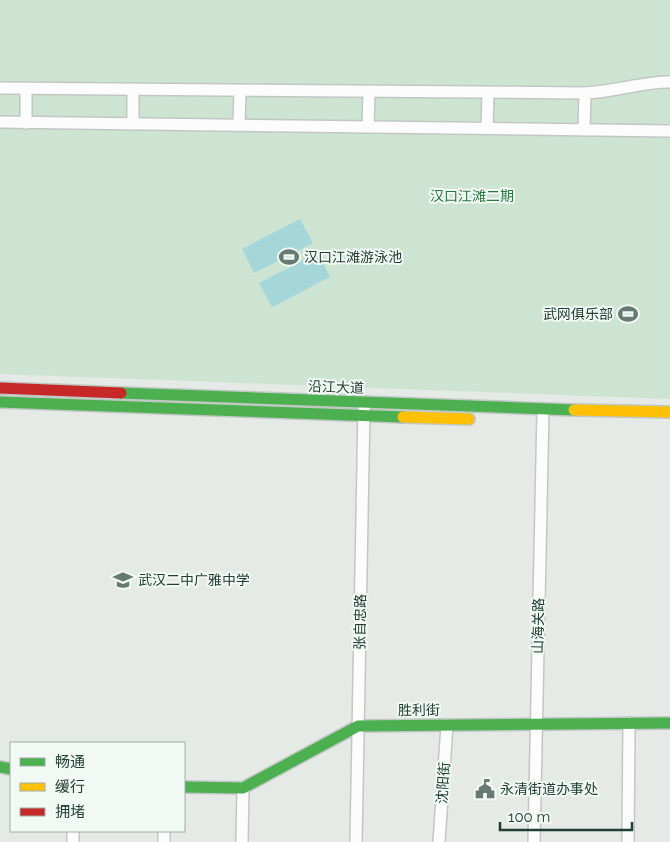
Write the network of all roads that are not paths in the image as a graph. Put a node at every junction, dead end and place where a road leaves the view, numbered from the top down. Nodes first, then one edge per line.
1 (670, 82) edge
2 (0, 88) edge
3 (26, 88) junction
4 (134, 89) junction
5 (240, 91) junction
6 (369, 92) junction
7 (585, 93) junction
8 (488, 94) junction
9 (0, 122) edge
10 (26, 123) junction
11 (133, 124) junction
12 (239, 125) junction
13 (368, 127) junction
14 (487, 128) junction
15 (584, 130) junction
16 (670, 131) edge
17 (0, 388) edge
18 (0, 402) edge
19 (364, 403) junction
20 (670, 412) edge
21 (364, 416) junction
22 (539, 417) junction
23 (484, 419) dead end
24 (670, 423) edge
25 (670, 722) edge
26 (629, 723) junction
27 (535, 724) junction
28 (447, 725) junction
29 (358, 726) junction
30 (185, 786) edge
31 (243, 788) junction
32 (242, 842) edge
33 (356, 842) edge
34 (439, 842) edge
35 (534, 842) edge
36 (628, 842) edge

1 - 7 street
2 - 3 street
3 - 4 street
3 - 10 street
4 - 5 street
4 - 11 street
5 - 6 street
5 - 12 street
6 - 8 street
6 - 13 street
7 - 8 street
7 - 15 street
8 - 14 street
9 - 10 street
10 - 11 street
11 - 12 street
12 - 13 street
13 - 14 street
14 - 15 street
15 - 16 street
17 - 19 main road, 沿江大道
18 - 21 main road, 沿江大道
19 - 21 street, 张自忠路
19 - 22 main road, 沿江大道
20 - 22 main road, 沿江大道
21 - 23 main road, 沿江大道
21 - 29 street, 张自忠路
22 - 24 main road, 沿江大道
22 - 27 street, 山海关路
25 - 26 main road, 胜利街
26 - 27 main road, 胜利街
26 - 36 street
27 - 28 main road, 胜利街
27 - 35 street, 山海关路
28 - 29 main road, 胜利街
28 - 34 street, 沈阳街
29 - 31 main road, 胜利街
29 - 33 street, 张自忠路
30 - 31 main road
31 - 32 street

